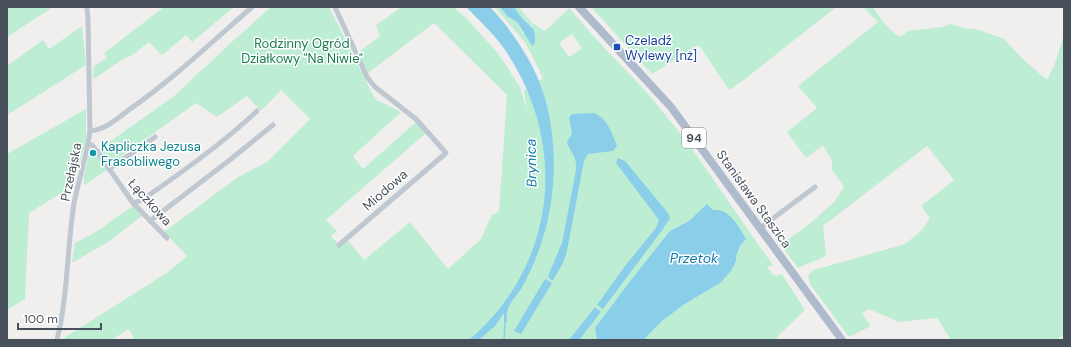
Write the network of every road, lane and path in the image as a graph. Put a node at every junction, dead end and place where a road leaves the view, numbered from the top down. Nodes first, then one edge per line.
1 (87, 7) edge
2 (252, 7) edge
3 (335, 7) edge
4 (579, 7) edge
5 (258, 111) dead end
6 (273, 125) dead end
7 (90, 131) junction
8 (155, 137) dead end
9 (88, 144) junction
10 (109, 169) junction
11 (815, 187) dead end
12 (133, 203) junction
13 (150, 220) junction
14 (760, 228) junction
15 (167, 238) dead end
16 (339, 245) dead end
17 (56, 340) edge
18 (842, 340) edge

1 - 7 street, Przełajska
2 - 7 street
3 - 16 street, Miodowa
4 - 14 main road, Stanisława Staszica / 94
5 - 12 street
6 - 13 street
7 - 9 street, Przełajska
8 - 10 street
9 - 10 street, Łączkowa
9 - 17 street, Przełajska
10 - 12 street, Łączkowa
11 - 14 street
12 - 13 street, Łączkowa
13 - 15 street, Łączkowa
14 - 18 main road, Stanisława Staszica / 94

